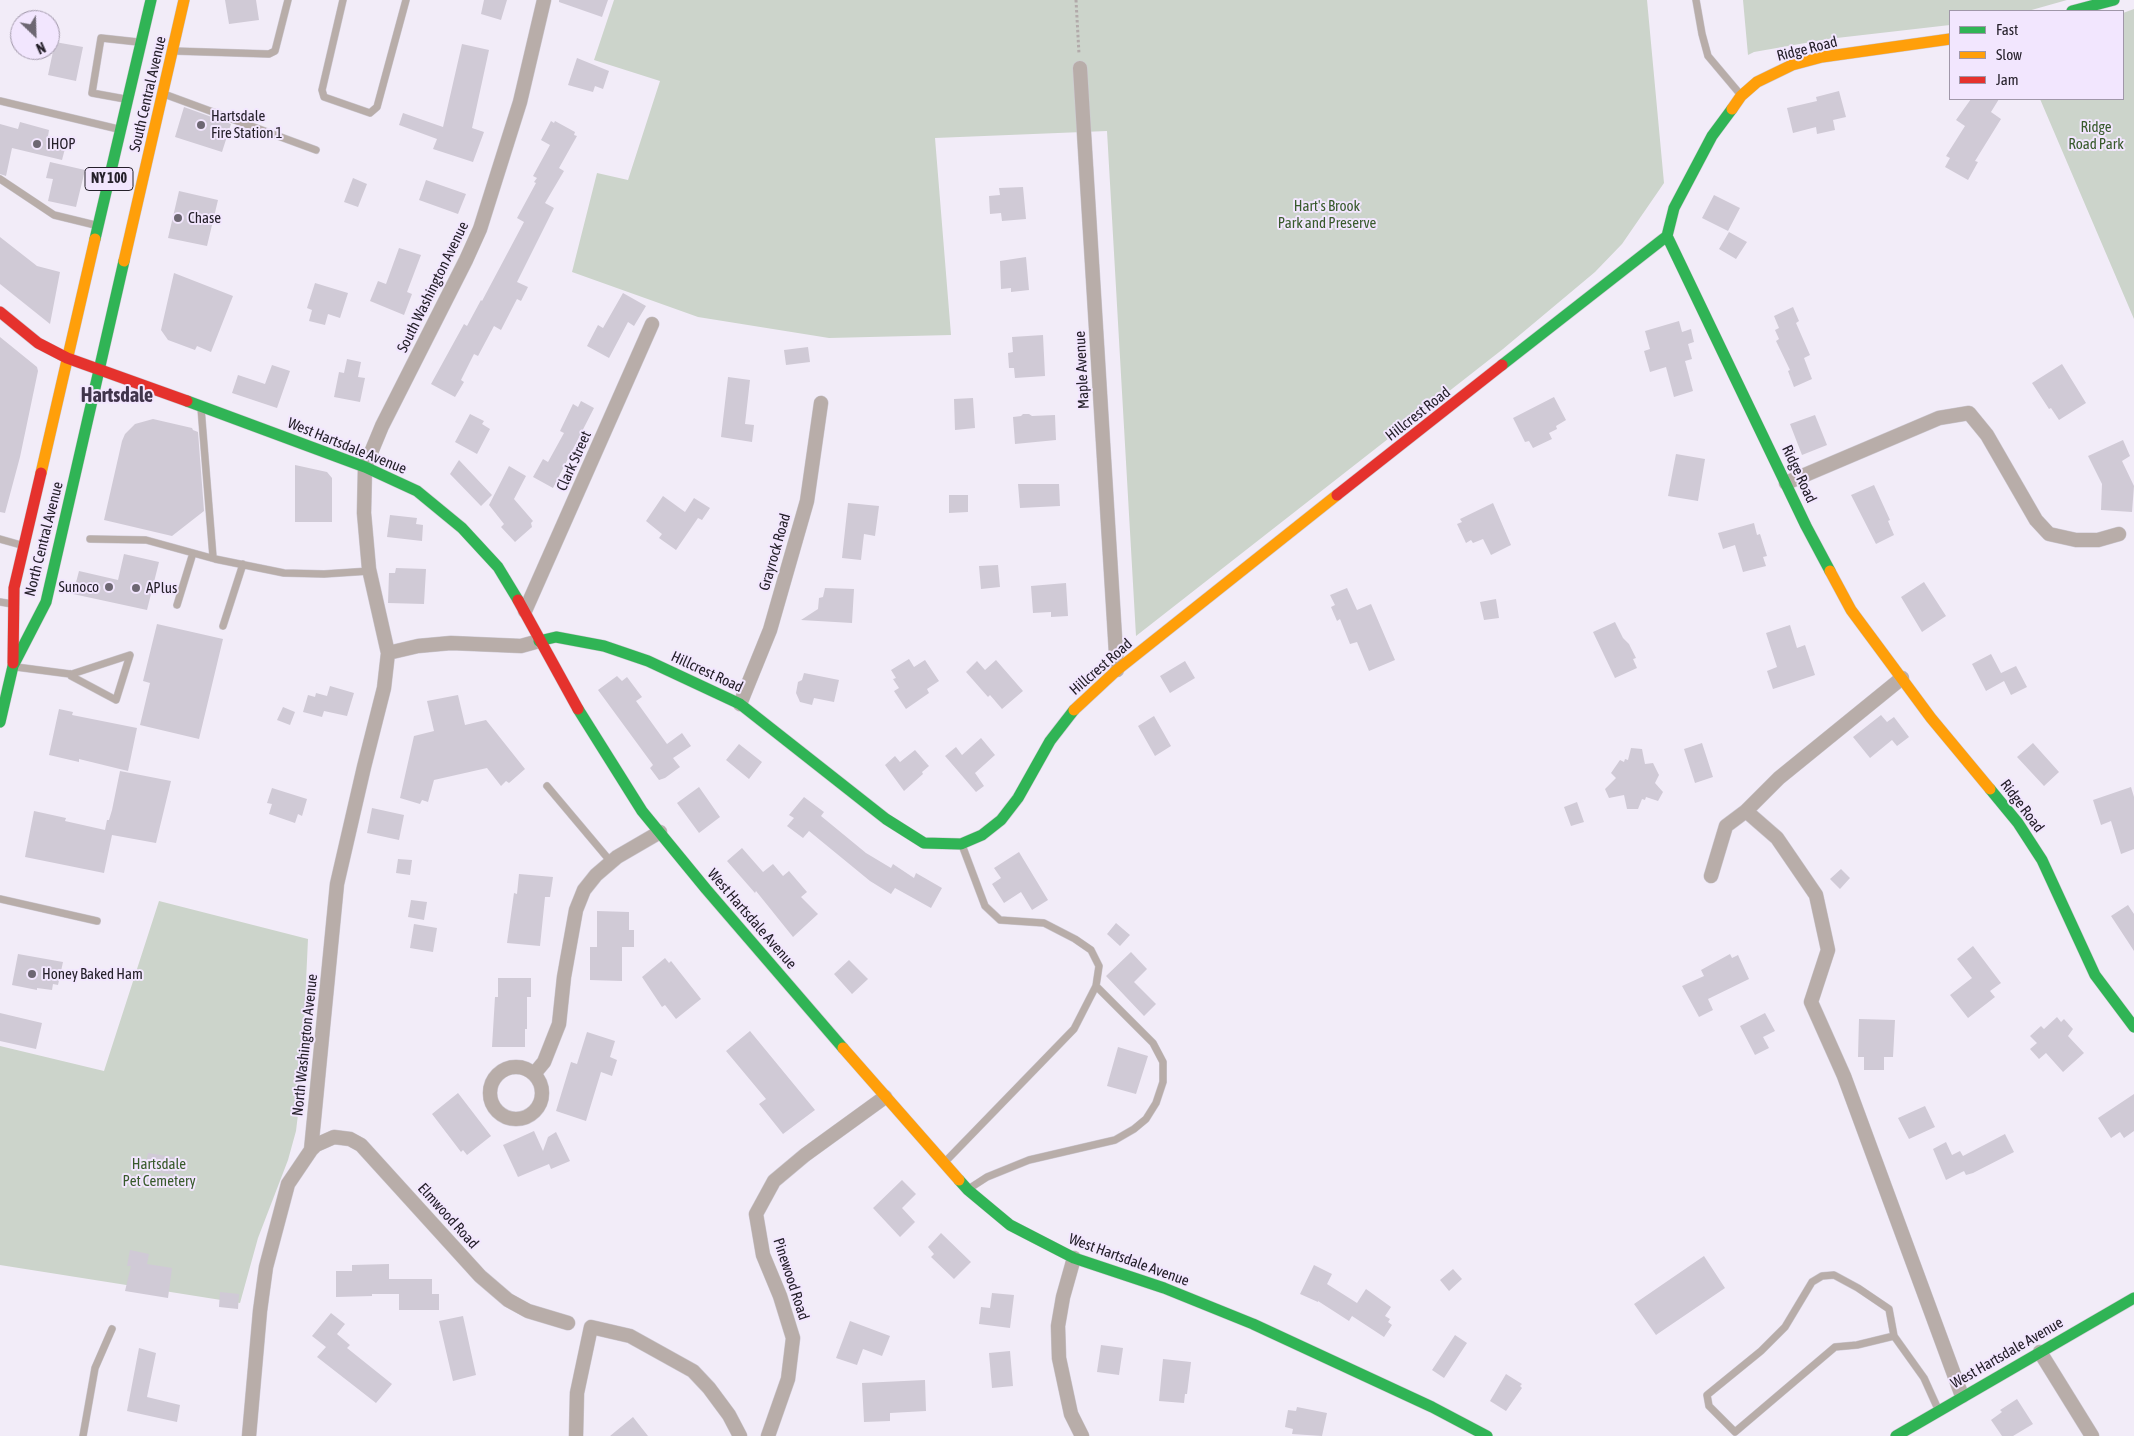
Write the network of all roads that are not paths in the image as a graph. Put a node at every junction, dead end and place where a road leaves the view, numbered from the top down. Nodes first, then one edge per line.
1 (151, 0) edge
2 (184, 0) edge
3 (288, 0) edge
4 (343, 0) edge
5 (406, 0) edge
6 (544, 0) edge
7 (1696, 0) edge
8 (2114, 0) edge
9 (2076, 10) edge
10 (1949, 39) edge
11 (141, 43) junction
12 (172, 51) junction
13 (1080, 68) road end
14 (164, 94) junction
15 (1741, 96) junction
16 (128, 99) junction
17 (0, 101) edge
18 (120, 129) junction
19 (316, 150) dead end
20 (0, 179) edge
21 (98, 225) junction
22 (1667, 236) junction
23 (0, 312) edge
24 (652, 324) dead end
25 (66, 358) junction
26 (99, 370) junction
27 (821, 404) dead end
28 (201, 406) junction
29 (365, 467) junction
30 (1786, 483) junction
31 (2120, 534) dead end
32 (0, 539) edge
33 (90, 539) dead end
34 (23, 546) junction
35 (193, 554) junction
36 (213, 557) junction
37 (242, 564) junction
38 (370, 571) junction
39 (0, 602) edge
40 (12, 604) junction
41 (177, 605) dead end
42 (525, 611) junction
43 (223, 626) dead end
44 (539, 641) junction
45 (388, 653) junction
46 (13, 666) junction
47 (1117, 670) junction
48 (70, 674) junction
49 (1902, 678) junction
50 (740, 704) junction
51 (0, 722) edge
52 (547, 786) dead end
53 (1746, 811) junction
54 (660, 832) junction
55 (961, 844) junction
56 (611, 862) junction
57 (1711, 876) dead end
58 (0, 899) edge
59 (97, 921) dead end
60 (1096, 986) junction
61 (2134, 1027) edge
62 (534, 1074) dead end
63 (885, 1097) junction
64 (311, 1150) junction
65 (944, 1163) junction
66 (968, 1190) junction
67 (1074, 1258) junction
68 (2134, 1298) edge
69 (568, 1323) dead end
70 (112, 1329) dead end
71 (1894, 1336) junction
72 (2040, 1352) junction
73 (1962, 1396) junction
74 (1939, 1411) junction
75 (83, 1436) edge
76 (249, 1436) edge
77 (576, 1436) edge
78 (740, 1436) edge
79 (768, 1436) edge
80 (1082, 1436) edge
81 (1487, 1436) edge
82 (1896, 1436) edge
83 (2092, 1436) edge

1 - 11 main road, South Central Avenue / NY 100
2 - 12 main road, South Central Avenue / NY 100
3 - 12 lane
4 - 5 lane
6 - 29 street, South Washington Avenue
7 - 15 lane
8 - 9 main road
10 - 15 main road, Ridge Road
11 - 16 main road, South Central Avenue / NY 100
11 - 16 lane
12 - 14 main road, South Central Avenue / NY 100
13 - 47 street, Maple Avenue
14 - 19 lane
14 - 26 main road, South Central Avenue / NY 100
15 - 22 main road, Ridge Road
16 - 18 main road, South Central Avenue / NY 100
17 - 18 lane
18 - 21 main road, South Central Avenue / NY 100
20 - 21 lane
21 - 25 main road, South Central Avenue / NY 100
22 - 30 main road, Ridge Road
22 - 47 main road, Hillcrest Road
23 - 25 main road, West Hartsdale Avenue
24 - 42 street, Clark Street
25 - 26 main road, West Hartsdale Avenue
25 - 34 main road, North Central Avenue / NY 100
26 - 28 main road, West Hartsdale Avenue
26 - 46 main road, North Central Avenue / NY 100
27 - 50 street, Grayrock Road
28 - 29 main road, West Hartsdale Avenue
28 - 36 lane
29 - 38 street, North Washington Avenue
29 - 42 main road, West Hartsdale Avenue
30 - 31 street
30 - 49 main road, Ridge Road
32 - 34 lane
33 - 35 lane
34 - 40 main road, North Central Avenue / NY 100
35 - 36 lane
35 - 41 lane
36 - 37 lane
37 - 38 lane
37 - 43 lane
38 - 45 street, North Washington Avenue
39 - 40 lane
40 - 46 main road, North Central Avenue / NY 100
42 - 44 main road, West Hartsdale Avenue
44 - 45 street
44 - 50 main road, Hillcrest Road
44 - 54 main road, West Hartsdale Avenue
45 - 64 street, North Washington Avenue
46 - 48 lane
46 - 51 main road, NY 100
47 - 55 main road, Hillcrest Road
48 - 48 lane
49 - 53 street
49 - 61 main road, Ridge Road
50 - 55 main road, Hillcrest Road
52 - 56 lane
53 - 57 street
53 - 73 street
54 - 56 street
54 - 63 main road, West Hartsdale Avenue
55 - 60 lane
56 - 62 street
58 - 59 lane
60 - 65 lane
60 - 66 lane
63 - 65 main road, West Hartsdale Avenue
63 - 79 street, Pinewood Road
64 - 69 street, Elmwood Road
64 - 76 street, North Washington Avenue
65 - 66 main road, West Hartsdale Avenue
66 - 67 main road, West Hartsdale Avenue
67 - 80 street
67 - 81 main road, West Hartsdale Avenue
68 - 72 main road, West Hartsdale Avenue
70 - 75 lane
71 - 71 lane
71 - 74 lane
72 - 73 main road, West Hartsdale Avenue
72 - 83 street
73 - 74 main road, West Hartsdale Avenue
74 - 82 main road, West Hartsdale Avenue
77 - 78 street

